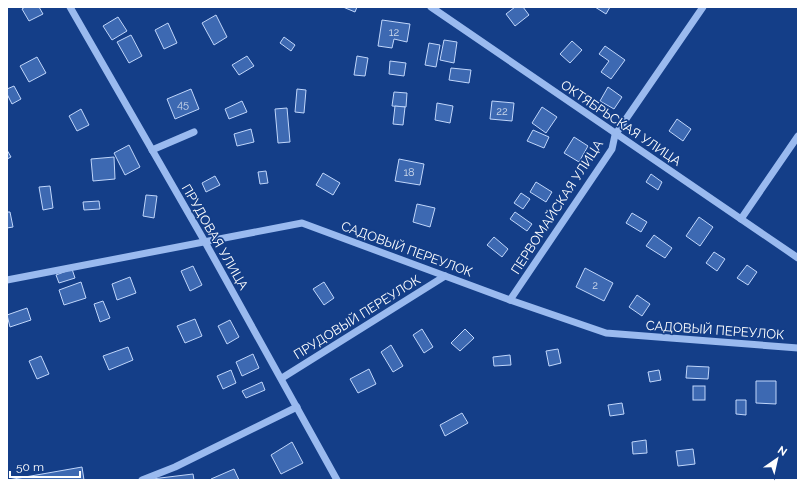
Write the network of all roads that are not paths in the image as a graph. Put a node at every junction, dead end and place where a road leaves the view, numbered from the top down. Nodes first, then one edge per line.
1 (70, 7) edge
2 (431, 7) edge
3 (703, 7) edge
4 (194, 132) dead end
5 (616, 134) junction
6 (798, 136) edge
7 (152, 150) junction
8 (741, 219) junction
9 (205, 242) junction
10 (798, 258) edge
11 (445, 276) junction
12 (7, 280) edge
13 (510, 300) junction
14 (798, 348) edge
15 (282, 378) junction
16 (297, 407) junction
17 (142, 480) edge
18 (338, 480) edge

1 - 7 street, ПРУДОВАЯ УЛИЦА
2 - 5 street, ОКТЯБРЬСКАЯ УЛИЦА
3 - 5 street, ПЕРВОМАЙСКАЯ УЛИЦА
4 - 7 street
5 - 8 street, ОКТЯБРЬСКАЯ УЛИЦА
5 - 13 street, ПЕРВОМАЙСКАЯ УЛИЦА
6 - 8 street
7 - 9 street, ПРУДОВАЯ УЛИЦА
8 - 10 street, ОКТЯБРЬСКАЯ УЛИЦА
9 - 11 street, САДОВЫЙ ПЕРЕУЛОК
9 - 12 street, САДОВЫЙ ПЕРЕУЛОК
9 - 15 street, ПРУДОВАЯ УЛИЦА
11 - 13 street, САДОВЫЙ ПЕРЕУЛОК
11 - 15 street, ПРУДОВЫЙ ПЕРЕУЛОК
13 - 14 street, САДОВЫЙ ПЕРЕУЛОК
15 - 16 street, ПРУДОВАЯ УЛИЦА
16 - 17 street
16 - 18 street, ПРУДОВАЯ УЛИЦА

